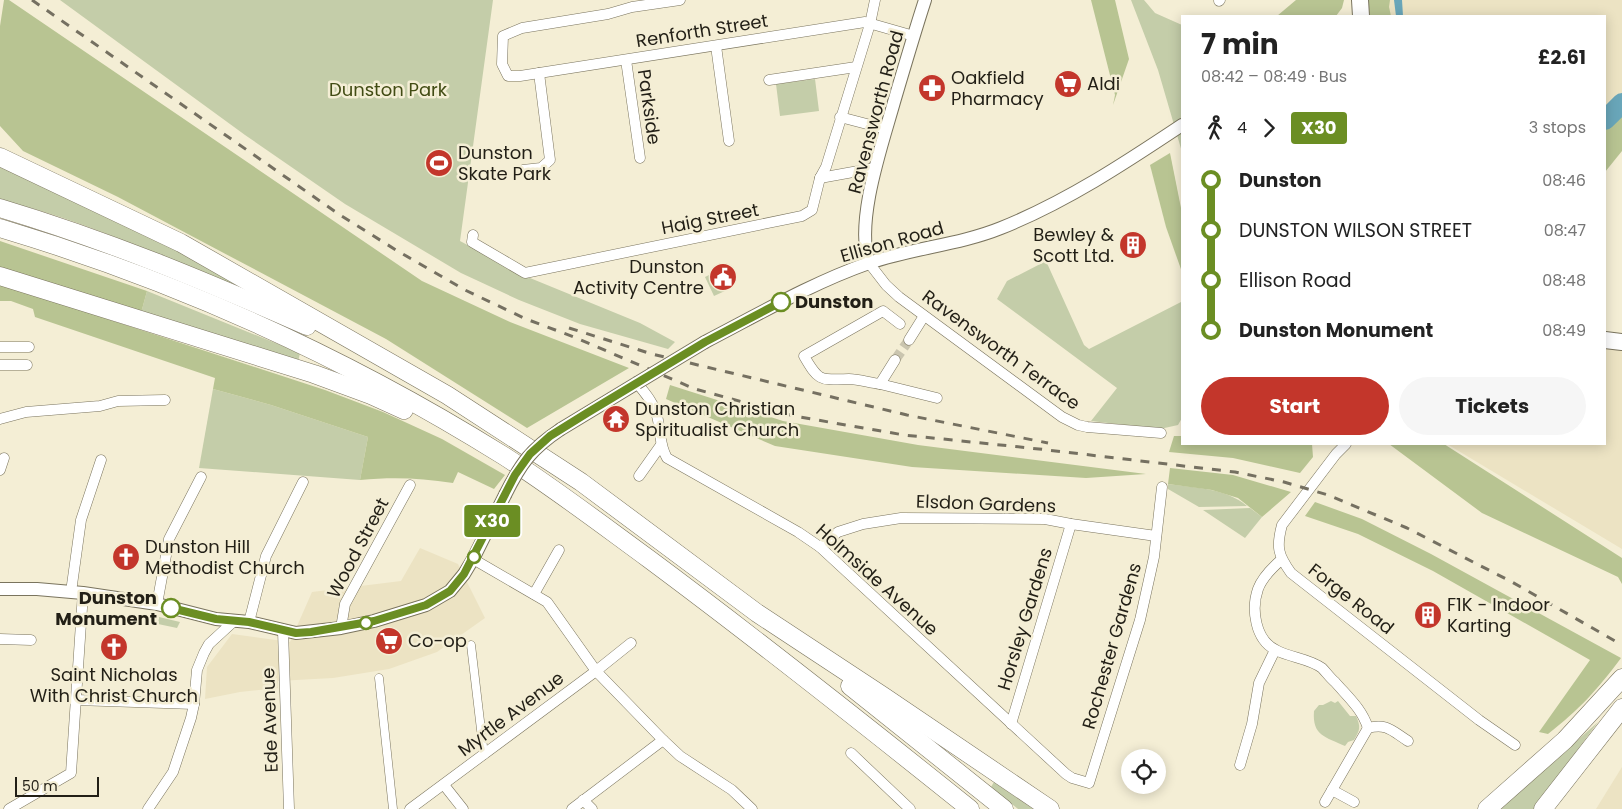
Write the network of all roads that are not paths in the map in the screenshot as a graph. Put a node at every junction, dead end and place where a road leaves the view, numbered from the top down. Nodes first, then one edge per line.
1 (680, 0) edge
2 (875, 0) edge
3 (925, 0) edge
4 (1360, 0) edge
5 (1361, 15) edge
6 (870, 24) junction
7 (914, 36) junction
8 (716, 46) junction
9 (626, 60) junction
10 (856, 66) junction
11 (539, 73) junction
12 (769, 80) dead end
13 (843, 118) junction
14 (1181, 126) edge
15 (886, 128) junction
16 (729, 141) dead end
17 (4, 158) edge
18 (640, 158) dead end
19 (875, 168) junction
20 (523, 170) dead end
21 (820, 178) junction
22 (0, 208) edge
23 (0, 228) edge
24 (473, 235) dead end
25 (869, 263) junction
26 (5, 278) edge
27 (924, 316) junction
28 (900, 324) dead end
29 (909, 340) tunnel mouth
30 (1606, 340) edge
31 (1622, 342) edge
32 (0, 347) edge
33 (29, 347) dead end
34 (895, 360) tunnel mouth
35 (0, 365) edge
36 (27, 365) dead end
37 (637, 383) junction
38 (880, 384) junction
39 (447, 395) junction
40 (937, 398) dead end
41 (165, 400) dead end
42 (0, 420) edge
43 (1161, 433) dead end
44 (661, 445) junction
45 (1345, 445) edge
46 (4, 458) dead end
47 (507, 458) junction
48 (101, 460) dead end
49 (0, 470) edge
50 (639, 476) dead end
51 (201, 477) dead end
52 (303, 482) dead end
53 (410, 485) dead end
54 (1162, 487) dead end
55 (1071, 524) junction
56 (1156, 536) junction
57 (820, 547) junction
58 (559, 550) dead end
59 (473, 559) junction
60 (1281, 560) junction
61 (0, 589) edge
62 (77, 592) junction
63 (534, 594) junction
64 (157, 604) junction
65 (768, 620) junction
66 (233, 622) junction
67 (249, 622) junction
68 (341, 628) junction
69 (284, 631) junction
70 (0, 639) edge
71 (31, 640) dead end
72 (631, 643) dead end
73 (471, 645) dead end
74 (1275, 650) junction
75 (596, 671) junction
76 (379, 678) dead end
77 (1622, 678) edge
78 (76, 700) junction
79 (194, 704) junction
80 (1622, 708) edge
81 (1011, 724) junction
82 (1368, 728) junction
83 (663, 740) junction
84 (1408, 741) dead end
85 (1515, 746) dead end
86 (851, 753) dead end
87 (484, 755) junction
88 (1240, 765) dead end
89 (1089, 783) joint
90 (444, 785) junction
91 (1332, 790) junction
92 (583, 800) junction
93 (1325, 802) dead end
94 (1354, 802) dead end
95 (9, 809) edge
96 (148, 809) edge
97 (289, 809) edge
98 (392, 809) edge
99 (410, 809) edge
100 (463, 809) edge
101 (572, 809) edge
102 (592, 809) edge
103 (752, 809) edge
104 (910, 809) edge
105 (970, 809) edge
106 (1004, 809) edge
107 (1050, 809) edge
108 (1487, 809) edge
109 (1543, 809) edge

1 - 11 street, Renforth Street
2 - 6 street, Haig Street
3 - 7 street, Ravensworth Road
4 - 5 main road
6 - 7 street, Renforth Street
6 - 8 street, Renforth Street
6 - 10 street, Haig Street
7 - 15 street, Ravensworth Road
8 - 9 street, Renforth Street
8 - 16 street
9 - 11 street, Renforth Street
9 - 18 street, Parkside
10 - 12 street
10 - 13 street, Haig Street
11 - 20 street
13 - 15 street
13 - 21 street, Haig Street
14 - 25 street, Ellison Road
15 - 19 street, Ravensworth Road
17 - 39 highway
19 - 21 street
19 - 25 street, Ravensworth Road
21 - 24 street, Haig Street
22 - 39 highway
23 - 47 highway
25 - 27 street, Ravensworth Terrace
25 - 37 street, Ellison Road, bridge
26 - 47 highway
27 - 29 street
27 - 43 street, Ravensworth Terrace
28 - 38 street
30 - 31 main road
32 - 33 street
34 - 38 street
35 - 36 street
37 - 44 street
37 - 59 street, Ellison Road, bridge
38 - 40 street
39 - 65 highway
41 - 42 street
44 - 50 street
44 - 57 street, Holmside Avenue
45 - 60 street
46 - 49 street
47 - 105 highway
48 - 62 street
51 - 64 street
52 - 67 street
53 - 68 street, Wood Street
54 - 56 street, Rochester Gardens
55 - 56 street, Elsdon Gardens
55 - 57 street, Elsdon Gardens
55 - 81 street, Horsley Gardens
56 - 89 street, Rochester Gardens
57 - 81 street, Holmside Avenue
58 - 63 street
59 - 63 street
59 - 68 street
60 - 74 street
60 - 85 street, Forge Road
61 - 62 street
62 - 64 street
62 - 78 street
63 - 75 street
64 - 66 street
65 - 106 highway
65 - 107 highway
66 - 67 street
66 - 79 street
67 - 69 street
68 - 69 street
69 - 97 street, Ede Avenue
70 - 71 street
72 - 75 street, Myrtle Avenue
73 - 87 street
74 - 82 street
74 - 88 street
75 - 83 street
75 - 87 street, Myrtle Avenue
76 - 98 street
77 - 108 highway
78 - 79 street
78 - 95 street
79 - 96 street
80 - 109 highway
81 - 89 street, Holmside Avenue
82 - 84 street
82 - 91 street
83 - 92 street
83 - 103 street
86 - 104 street
87 - 90 street, Myrtle Avenue
90 - 99 street, Myrtle Avenue
90 - 100 street
91 - 93 street
91 - 94 street
92 - 101 street
92 - 102 street

